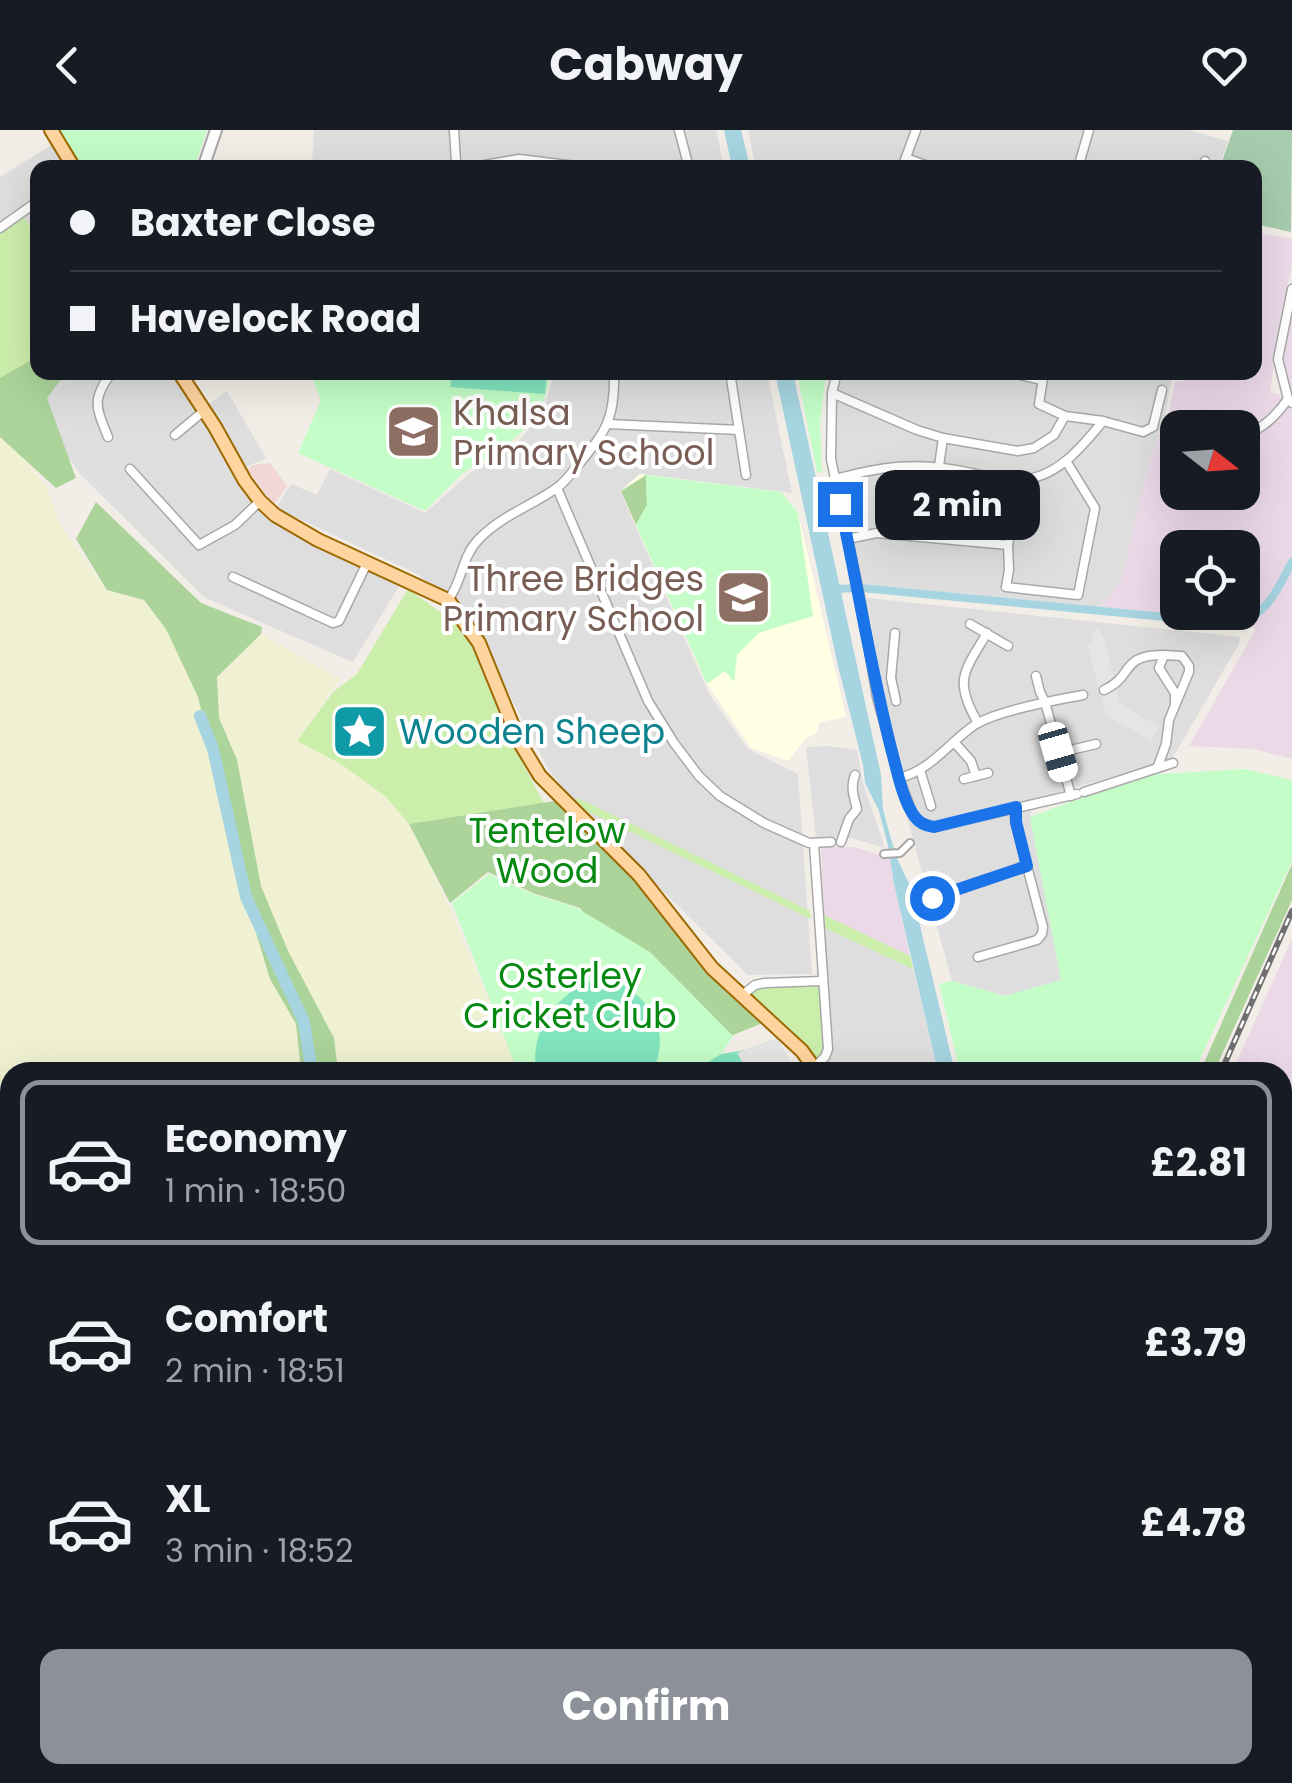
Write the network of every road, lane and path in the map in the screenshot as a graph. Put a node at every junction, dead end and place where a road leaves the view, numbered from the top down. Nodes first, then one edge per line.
1 (51, 130) edge
2 (216, 130) edge
3 (454, 130) edge
4 (678, 130) edge
5 (916, 130) edge
6 (1089, 130) edge
7 (69, 160) edge
8 (206, 160) edge
9 (456, 160) edge
10 (686, 160) edge
11 (905, 160) edge
12 (1080, 160) edge
13 (30, 207) edge
14 (0, 228) edge
15 (1292, 289) edge
16 (106, 380) edge
17 (185, 380) edge
18 (614, 380) edge
19 (731, 380) edge
20 (834, 380) edge
21 (1043, 380) edge
22 (1162, 390) dead end
23 (832, 392) junction
24 (1290, 401) edge
25 (204, 410) junction
26 (1070, 417) junction
27 (1102, 421) junction
28 (608, 424) junction
29 (1260, 427) edge
30 (739, 430) junction
31 (176, 435) dead end
32 (108, 437) dead end
33 (943, 438) junction
34 (1066, 461) junction
35 (939, 467) junction
36 (130, 469) dead end
37 (746, 475) dead end
38 (834, 479) junction
39 (1016, 480) junction
40 (557, 488) junction
41 (260, 501) junction
42 (930, 536) junction
43 (848, 539) junction
44 (1008, 545) junction
45 (367, 563) junction
46 (233, 577) dead end
47 (448, 600) junction
48 (970, 624) dead end
49 (896, 632) dead end
50 (987, 634) junction
51 (1008, 646) dead end
52 (1146, 655) junction
53 (1164, 655) junction
54 (1158, 668) junction
55 (1036, 676) dead end
56 (1104, 690) dead end
57 (1082, 695) dead end
58 (877, 697) junction
59 (1045, 702) junction
60 (1176, 704) junction
61 (978, 723) junction
62 (954, 742) junction
63 (1096, 744) dead end
64 (1058, 752) junction
65 (1173, 763) dead end
66 (1158, 766) junction
67 (920, 770) junction
68 (988, 772) dead end
69 (856, 775) dead end
70 (976, 776) junction
71 (899, 778) junction
72 (964, 779) dead end
73 (1077, 794) junction
74 (931, 806) dead end
75 (1016, 807) junction
76 (910, 843) dead end
77 (814, 844) junction
78 (884, 854) dead end
79 (1027, 866) junction
80 (940, 882) dead end
81 (945, 894) junction
82 (932, 898) dead end
83 (994, 953) junction
84 (978, 957) dead end
85 (996, 965) dead end
86 (822, 981) junction
87 (740, 996) junction
88 (810, 1062) edge
89 (822, 1062) edge

1 - 7 main road
2 - 8 street
3 - 9 street
4 - 10 street
5 - 11 street
6 - 12 street
13 - 14 street
15 - 24 street
16 - 32 street
17 - 25 main road
18 - 28 street
19 - 30 street
20 - 23 street
21 - 26 street
22 - 27 street
23 - 33 street
23 - 38 street
24 - 29 street
25 - 31 street
25 - 41 main road
26 - 27 street
26 - 33 street
27 - 34 street
28 - 30 street
28 - 40 street
30 - 37 street
33 - 35 street
34 - 39 street
34 - 44 street
35 - 38 street
35 - 39 street
35 - 42 street
36 - 41 street
38 - 43 street
39 - 44 street
40 - 47 street
40 - 77 street
41 - 45 main road
42 - 43 street
42 - 44 street
43 - 58 street
45 - 46 street
45 - 47 main road
47 - 87 main road
48 - 50 street
49 - 58 street
50 - 51 street
50 - 61 street
52 - 53 street
52 - 54 street
52 - 56 street
53 - 54 street
53 - 60 street
54 - 60 street
55 - 59 street
57 - 59 street
58 - 71 street
59 - 61 street
59 - 64 street
60 - 66 street
61 - 62 street
62 - 67 street
62 - 70 street
63 - 64 street
64 - 73 street
65 - 66 street
66 - 73 street
67 - 71 street
67 - 74 street
68 - 70 street
69 - 77 street
70 - 72 street
71 - 75 street
73 - 75 street
75 - 79 street
76 - 78 street
77 - 86 street
79 - 81 street
79 - 83 street
80 - 81 street
81 - 82 street
83 - 84 street
83 - 85 street
86 - 87 street
86 - 89 street
87 - 88 main road

